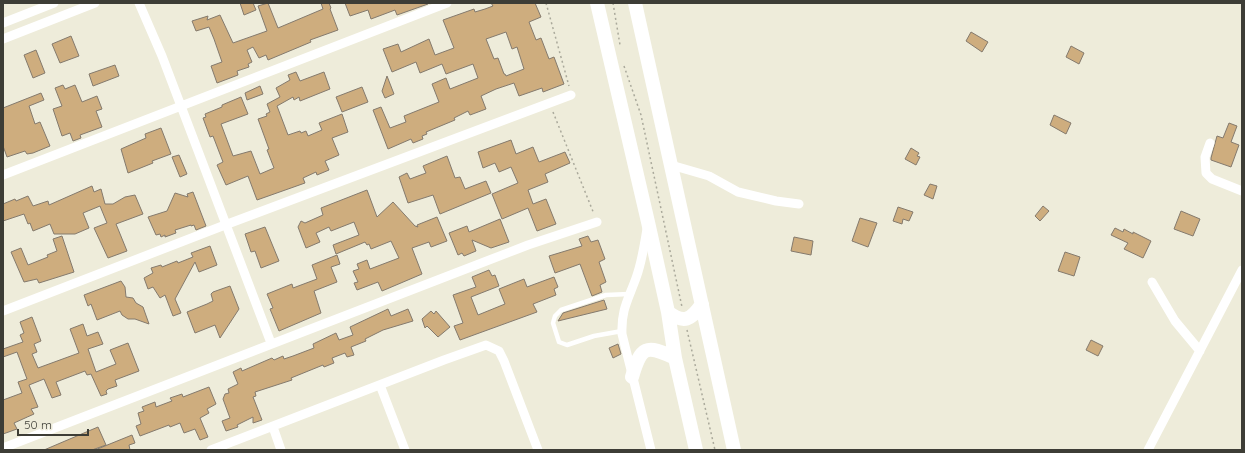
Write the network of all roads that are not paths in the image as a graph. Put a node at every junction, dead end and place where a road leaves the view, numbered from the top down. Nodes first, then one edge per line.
1 (54, 3) edge
2 (95, 3) edge
3 (139, 3) edge
4 (447, 3) edge
5 (597, 3) edge
6 (635, 3) edge
7 (3, 23) edge
8 (3, 38) edge
9 (571, 95) road end
10 (180, 106) junction
11 (1210, 143) dead end
12 (671, 165) junction
13 (3, 174) edge
14 (1242, 191) edge
15 (800, 204) dead end
16 (596, 222) road end
17 (648, 222) junction
18 (225, 225) junction
19 (1242, 270) edge
20 (1152, 282) dead end
21 (629, 294) junction
22 (702, 304) junction
23 (3, 311) edge
24 (668, 312) junction
25 (622, 331) junction
26 (271, 344) junction
27 (1200, 351) junction
28 (675, 358) junction
29 (632, 377) junction
30 (380, 385) junction
31 (273, 427) junction
32 (3, 448) edge
33 (211, 450) edge
34 (282, 450) edge
35 (405, 450) edge
36 (538, 450) edge
37 (652, 450) edge
38 (696, 450) edge
39 (734, 450) edge
40 (1148, 450) edge

1 - 7 street
2 - 8 street
3 - 10 street
4 - 10 street
5 - 17 main road
6 - 12 main road
9 - 18 street
10 - 13 street
10 - 18 street
11 - 14 street
12 - 15 street
12 - 22 main road
16 - 26 street
17 - 21 street
17 - 24 main road
18 - 23 street
18 - 26 street
19 - 27 street
20 - 27 street
21 - 25 street
21 - 25 lane
22 - 24 main road
22 - 39 main road
24 - 28 main road
25 - 29 street
26 - 32 street
27 - 40 street
28 - 29 main road
28 - 38 main road
29 - 37 street
30 - 31 street
30 - 35 street
30 - 36 street
31 - 33 street
31 - 34 street

